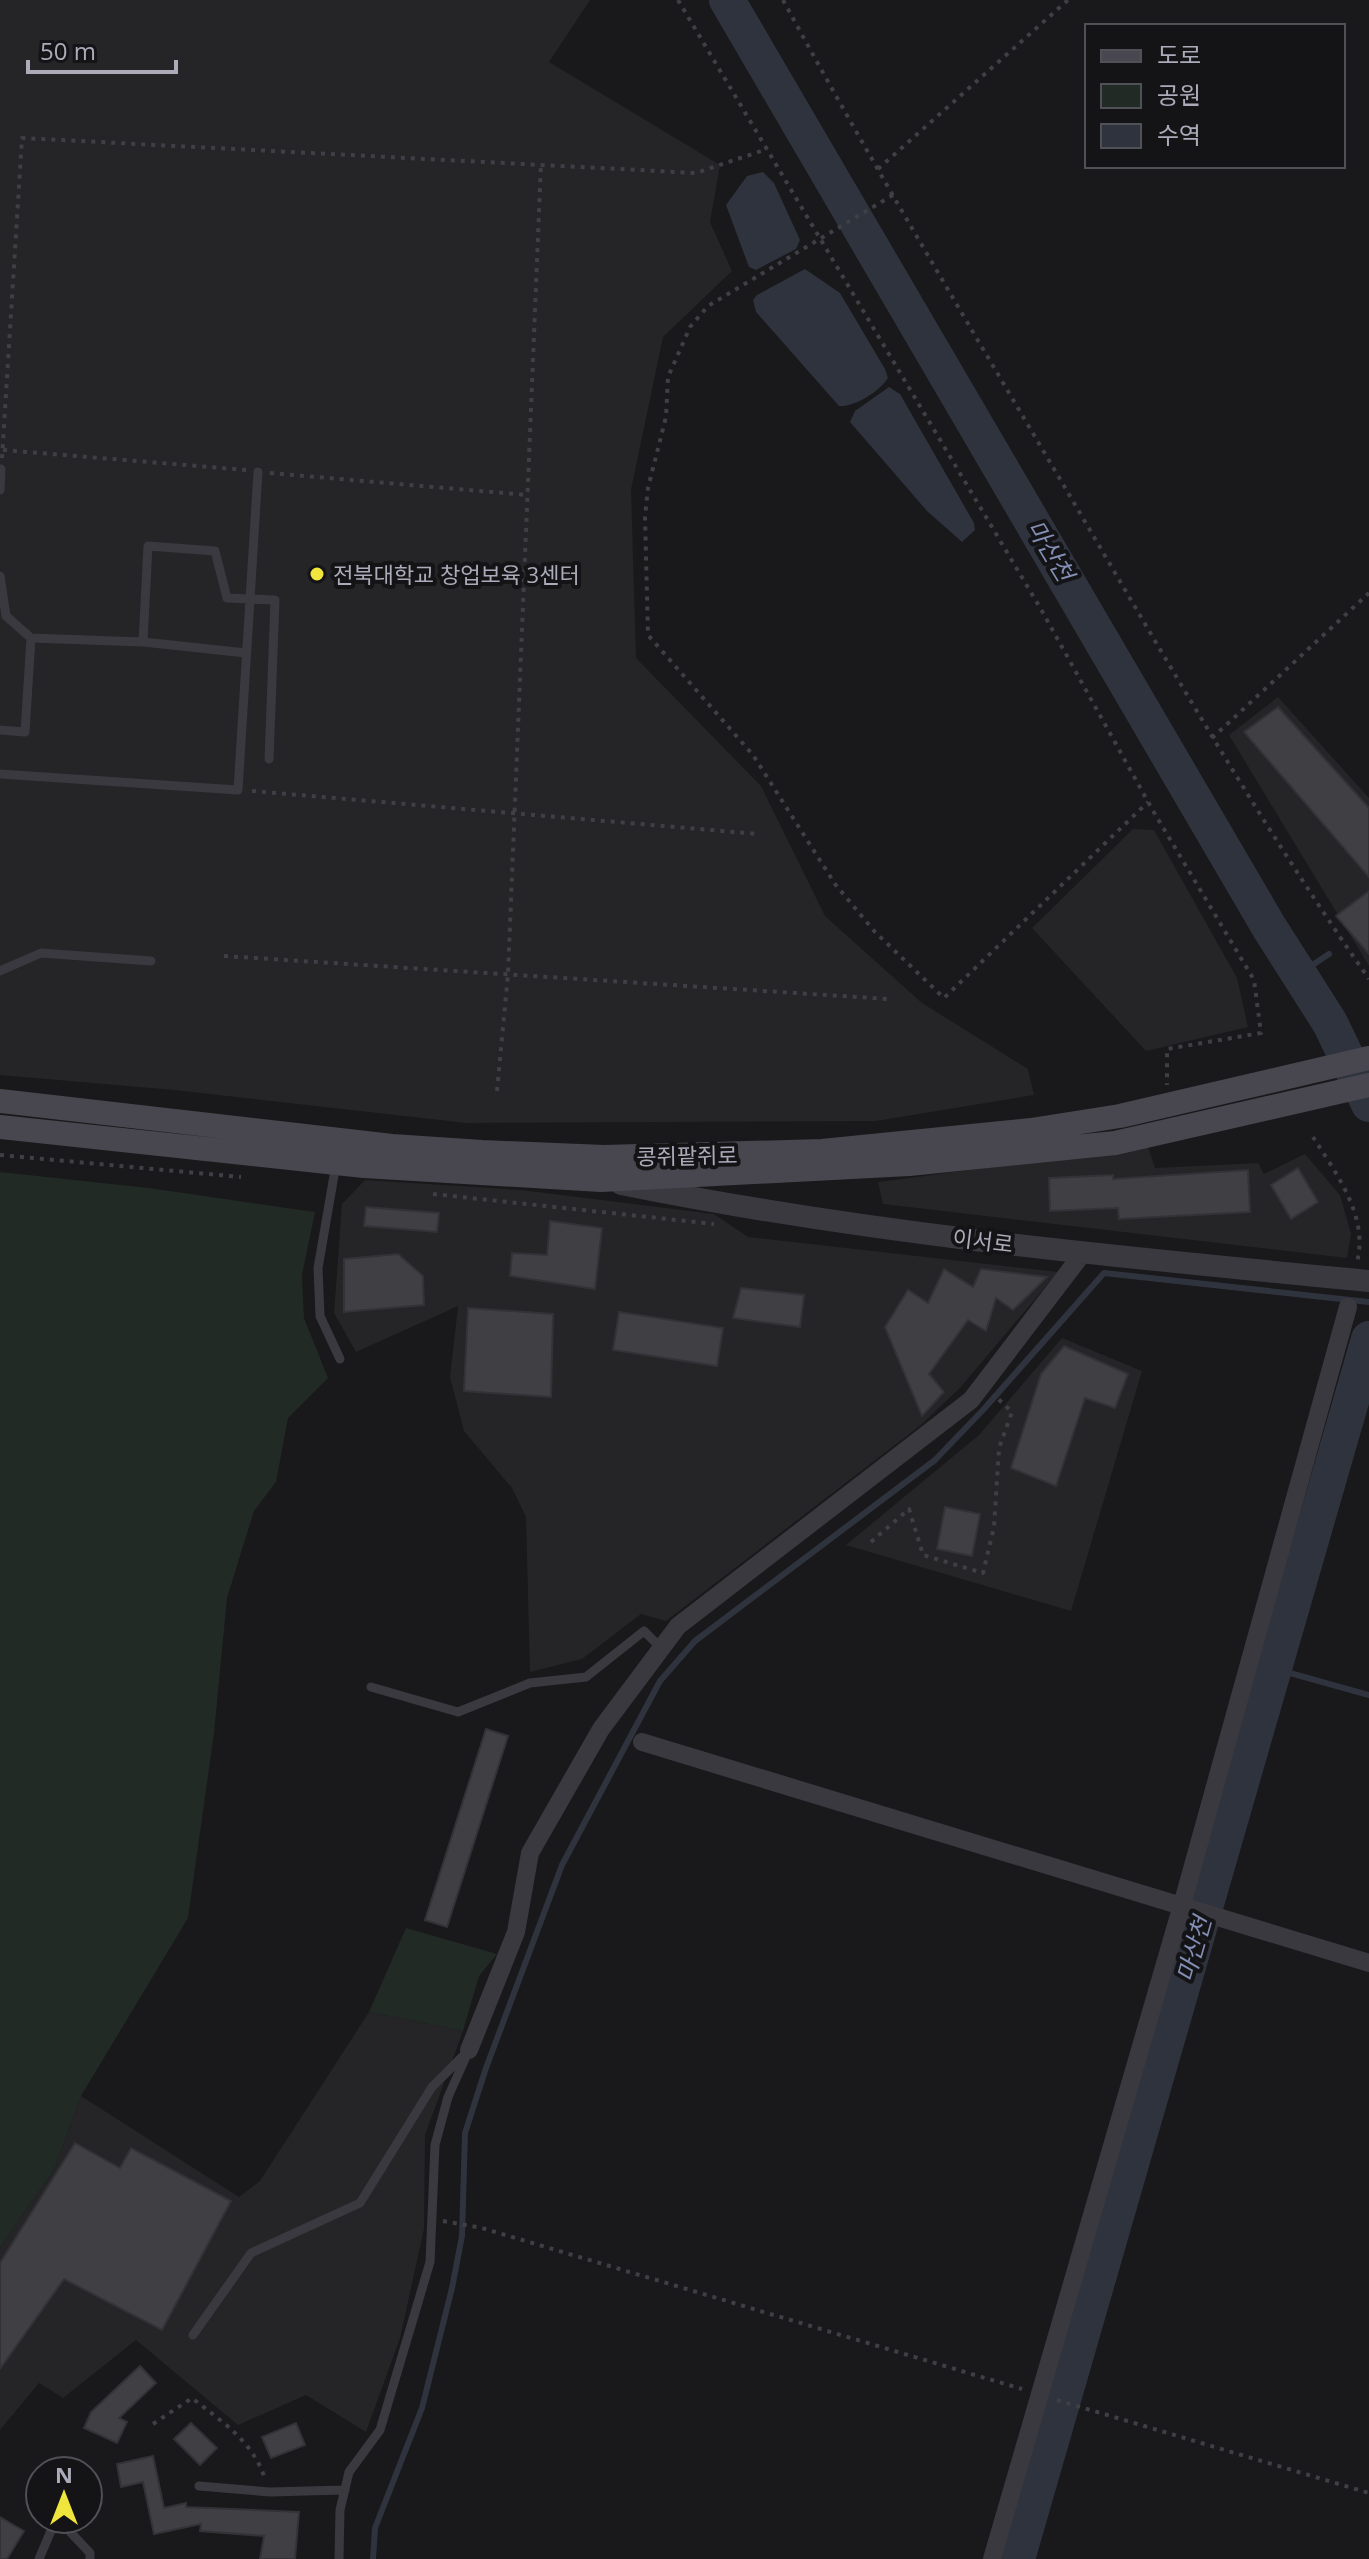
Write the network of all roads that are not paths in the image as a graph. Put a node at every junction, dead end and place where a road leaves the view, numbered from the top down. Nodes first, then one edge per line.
1 (1, 469) edge
2 (258, 472) dead end
3 (0, 490) edge
4 (0, 576) edge
5 (250, 600) junction
6 (31, 638) junction
7 (143, 642) junction
8 (246, 653) junction
9 (0, 730) edge
10 (269, 759) dead end
11 (0, 774) edge
12 (151, 961) dead end
13 (0, 971) edge
14 (1369, 1058) edge
15 (1369, 1085) edge
16 (0, 1101) edge
17 (0, 1127) edge
18 (336, 1163) junction
19 (601, 1180) junction
20 (1083, 1253) junction
21 (1362, 1280) edge
22 (1348, 1307) dead end
23 (340, 1359) dead end
24 (661, 1648) junction
25 (371, 1687) dead end
26 (642, 1742) dead end
27 (1188, 1907) junction
28 (1369, 1963) edge
29 (469, 2050) junction
30 (193, 2335) dead end
31 (199, 2486) dead end
32 (345, 2490) junction
33 (50, 2535) edge
34 (73, 2535) edge
35 (39, 2559) edge
36 (90, 2559) edge
37 (339, 2559) edge
38 (992, 2559) edge

1 - 3 lane
2 - 5 lane
4 - 6 lane
5 - 7 lane
5 - 8 lane
5 - 10 lane
6 - 7 lane
6 - 9 lane
7 - 8 lane
8 - 11 lane
12 - 13 lane
14 - 16 main road, 콩쥐팥쥐로
15 - 19 main road, 콩쥐팥쥐로
17 - 18 main road, 콩쥐팥쥐로
18 - 19 main road, 콩쥐팥쥐로
18 - 23 lane
19 - 20 street, 이서로
20 - 21 street, 이서로
20 - 24 street
22 - 27 street
24 - 25 lane
24 - 29 street
26 - 27 street
27 - 28 street
27 - 38 street
29 - 30 lane
29 - 32 lane
31 - 32 lane
32 - 37 lane
33 - 35 lane
34 - 36 lane

